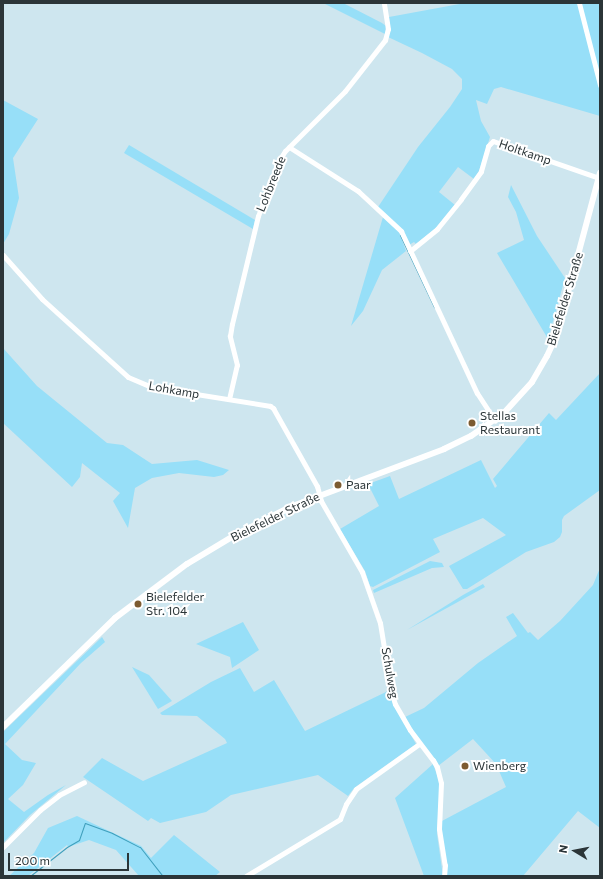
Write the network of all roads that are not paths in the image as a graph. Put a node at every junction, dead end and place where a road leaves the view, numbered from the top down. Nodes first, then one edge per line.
1 (384, 3) edge
2 (580, 3) edge
3 (600, 85) edge
4 (289, 147) junction
5 (599, 175) edge
6 (410, 251) junction
7 (3, 255) edge
8 (229, 399) junction
9 (495, 421) junction
10 (320, 495) junction
11 (3, 727) edge
12 (419, 744) junction
13 (84, 782) dead end
14 (3, 847) edge
15 (246, 876) edge
16 (444, 876) edge

1 - 4 street, Lohbreede
2 - 3 street
4 - 6 street
4 - 8 street, Lohbreede
5 - 6 street, Holtkamp
5 - 9 main road, Bielefelder Straße
6 - 9 street
7 - 8 street, Lohkamp
8 - 10 street, Lohkamp
9 - 10 main road, Bielefelder Straße
10 - 11 main road, Bielefelder Straße
10 - 12 street, Schulweg
12 - 15 street
12 - 16 street, Schulweg
13 - 14 street

